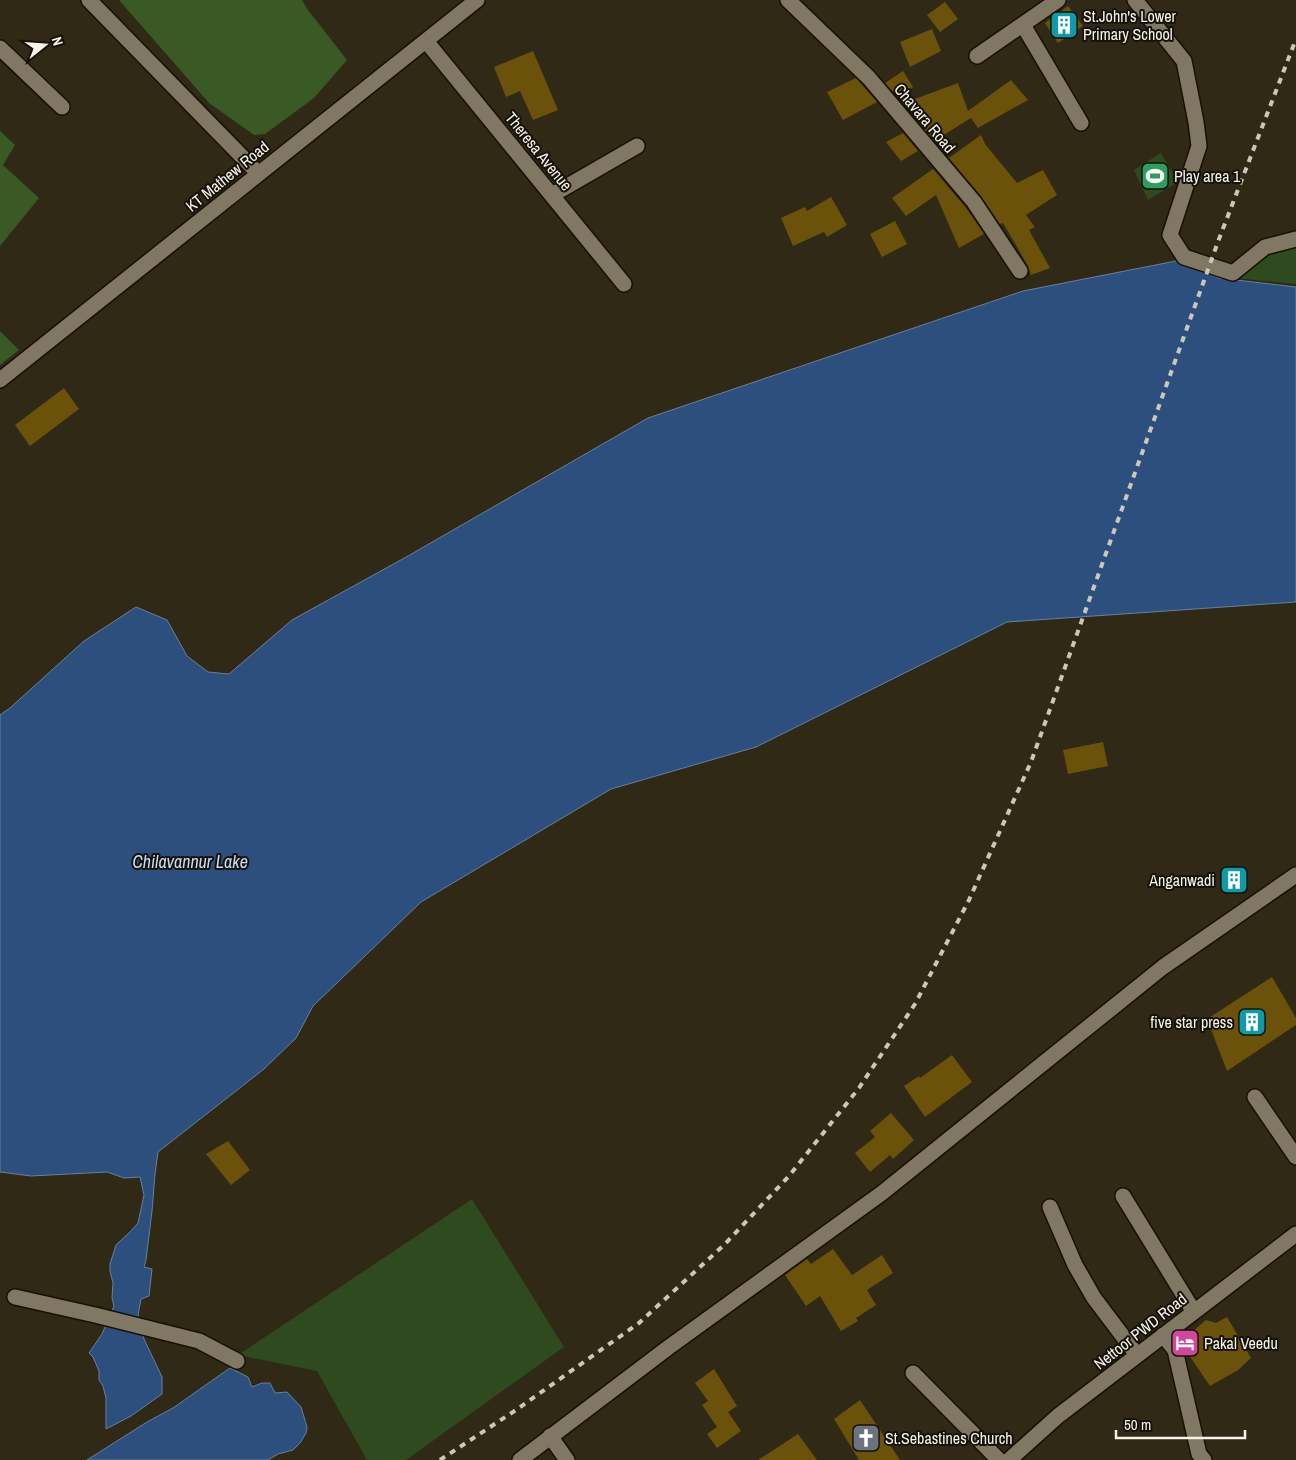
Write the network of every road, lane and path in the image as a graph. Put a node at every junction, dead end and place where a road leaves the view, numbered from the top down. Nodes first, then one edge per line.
1 (89, 0) edge
2 (476, 0) edge
3 (788, 0) edge
4 (1058, 0) edge
5 (1135, 0) edge
6 (1023, 24) junction
7 (426, 41) junction
8 (0, 48) edge
9 (977, 56) dead end
10 (62, 107) dead end
11 (1081, 123) dead end
12 (637, 146) dead end
13 (258, 174) junction
14 (552, 195) junction
15 (1296, 240) edge
16 (1020, 271) dead end
17 (624, 284) dead end
18 (0, 380) edge
19 (1296, 875) edge
20 (1255, 1097) dead end
21 (1296, 1157) edge
22 (1123, 1196) dead end
23 (1050, 1207) dead end
24 (1296, 1234) edge
25 (15, 1297) dead end
26 (1194, 1312) junction
27 (1163, 1335) junction
28 (1138, 1355) junction
29 (237, 1361) dead end
30 (913, 1373) dead end
31 (550, 1436) junction
32 (520, 1460) edge
33 (567, 1460) edge
34 (999, 1460) edge
35 (1009, 1460) edge
36 (1204, 1460) edge

1 - 13 street
2 - 7 street, KT Mathew Road
3 - 16 street, Chavara Road
4 - 6 street
5 - 15 street
6 - 9 street
6 - 11 street
7 - 13 street, KT Mathew Road
7 - 14 street, Theresa Avenue
8 - 10 street
12 - 14 street
13 - 18 street, KT Mathew Road
14 - 17 street, Theresa Avenue
19 - 31 street
20 - 21 street
22 - 26 street
23 - 28 street
24 - 26 street, Nettoor PWD Road
25 - 29 street
26 - 27 street, Nettoor PWD Road
27 - 28 street, Nettoor PWD Road
27 - 36 street
28 - 35 street, Nettoor PWD Road
30 - 34 street
31 - 32 street
31 - 33 street

